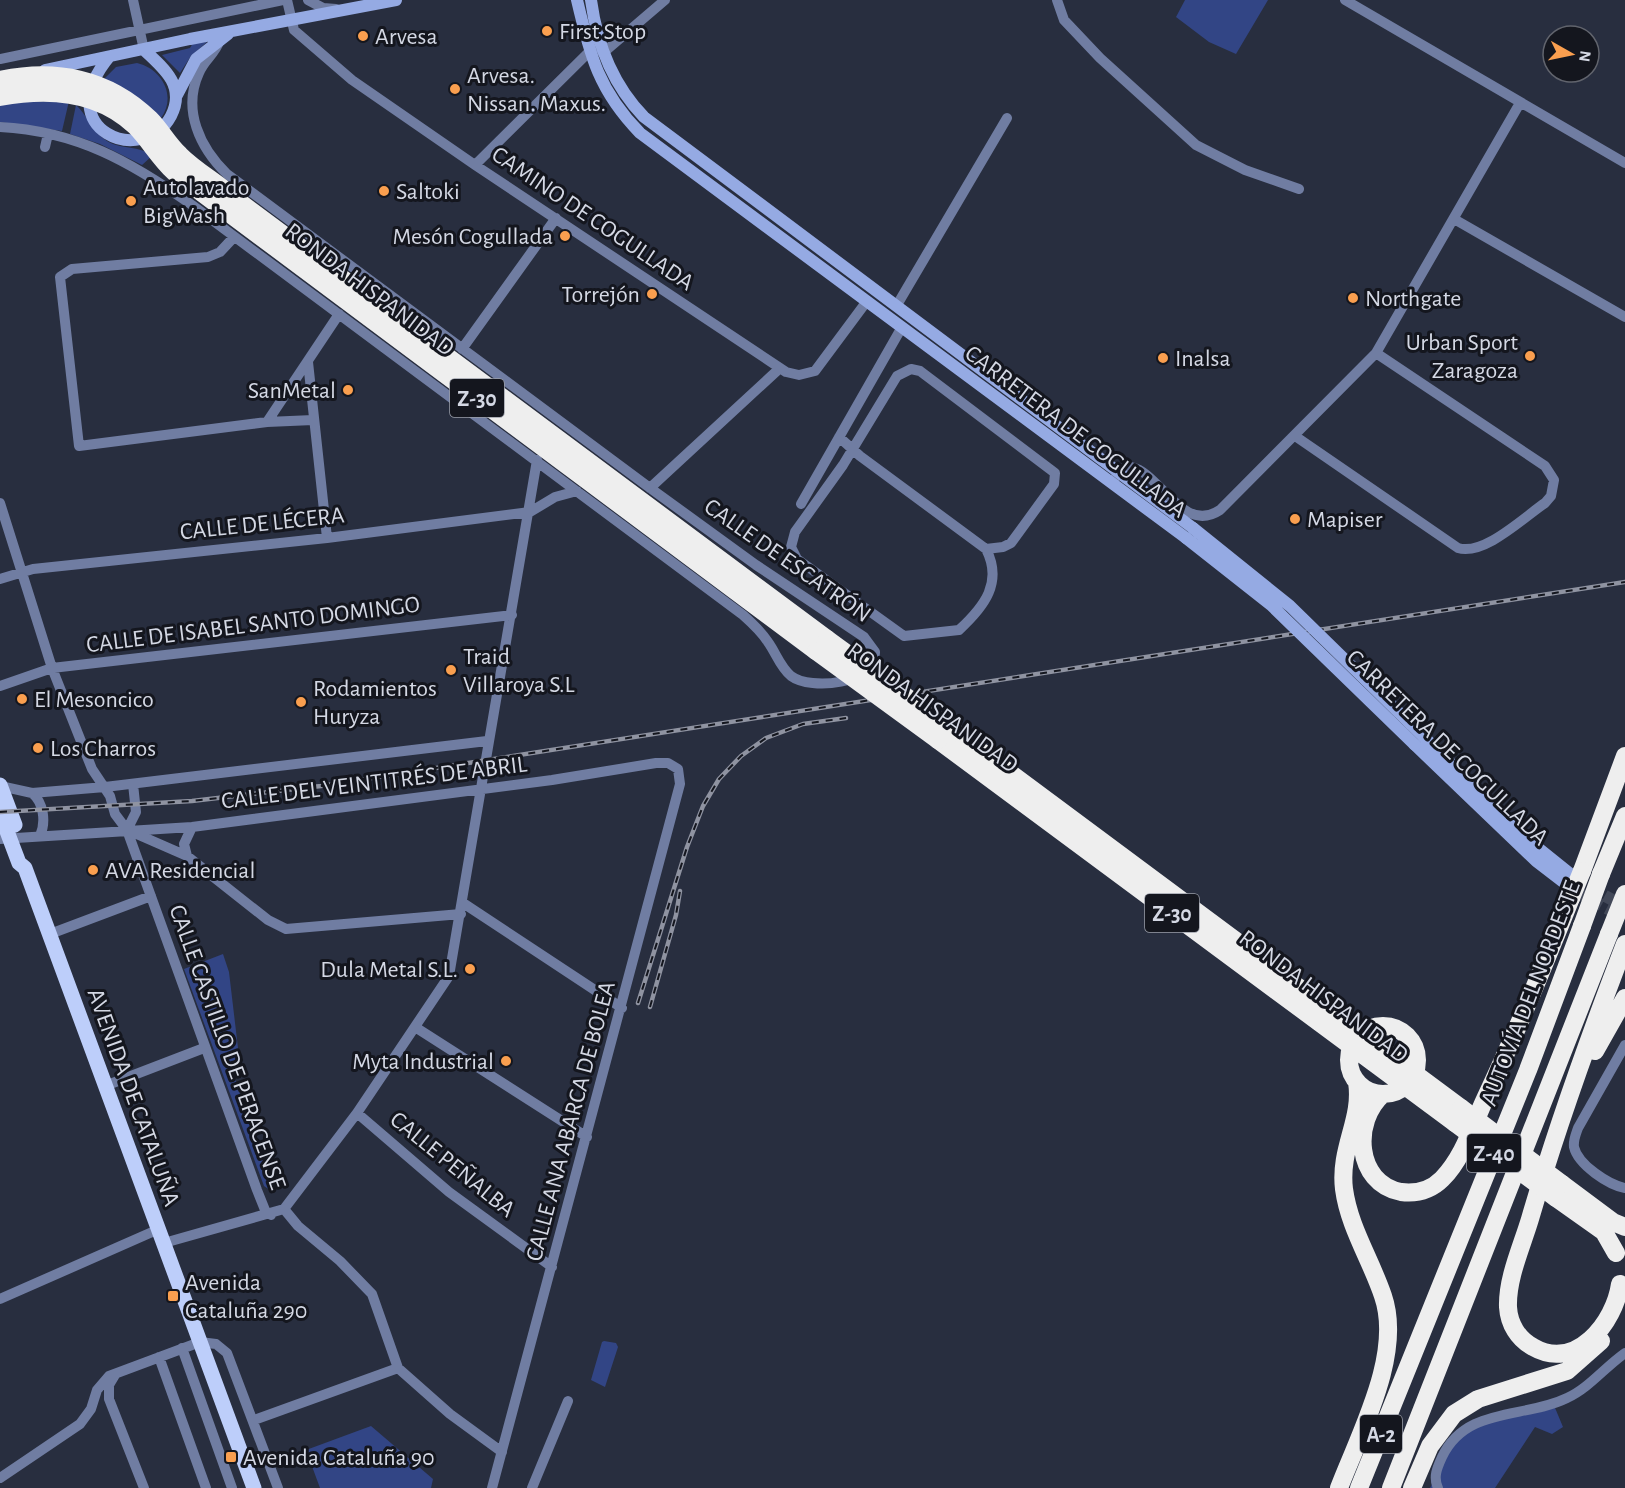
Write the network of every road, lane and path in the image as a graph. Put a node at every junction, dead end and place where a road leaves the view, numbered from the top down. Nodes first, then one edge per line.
1 (133, 0) edge
2 (285, 0) edge
3 (308, 0) edge
4 (396, 0) edge
5 (577, 0) edge
6 (591, 0) edge
7 (665, 0) edge
8 (1057, 0) edge
9 (1345, 0) edge
10 (348, 9) junction
11 (291, 21) junction
12 (138, 24) junction
13 (224, 38) junction
14 (144, 50) junction
15 (589, 52) junction
16 (603, 53) junction
17 (109, 57) junction
18 (0, 59) edge
19 (21, 76) junction
20 (0, 80) edge
21 (90, 90) junction
22 (177, 95) junction
23 (0, 97) edge
24 (1520, 103) junction
25 (1007, 118) dead end
26 (0, 127) edge
27 (48, 134) junction
28 (153, 134) junction
29 (45, 147) dead end
30 (1625, 164) edge
31 (475, 165) junction
32 (1299, 189) dead end
33 (221, 197) junction
34 (282, 216) junction
35 (556, 218) junction
36 (1454, 219) junction
37 (234, 237) junction
38 (395, 299) junction
39 (322, 301) junction
40 (867, 301) junction
41 (897, 305) junction
42 (339, 314) junction
43 (1625, 317) edge
44 (902, 327) junction
45 (382, 345) junction
46 (462, 349) junction
47 (1376, 353) junction
48 (308, 362) junction
49 (780, 368) junction
50 (495, 392) junction
51 (500, 415) junction
52 (314, 420) junction
53 (267, 422) junction
54 (1295, 436) junction
55 (839, 437) junction
56 (852, 449) junction
57 (537, 460) junction
58 (1119, 471) junction
59 (1113, 485) junction
60 (650, 488) junction
61 (577, 491) junction
62 (0, 503) edge
63 (801, 504) dead end
64 (530, 512) junction
65 (1189, 533) junction
66 (327, 538) junction
67 (986, 549) junction
68 (20, 572) junction
69 (0, 579) edge
70 (512, 615) junction
71 (821, 645) junction
72 (52, 668) junction
73 (0, 686) edge
74 (487, 741) junction
75 (1625, 756) edge
76 (674, 766) joint
77 (133, 784) junction
78 (0, 786) edge
79 (105, 787) junction
80 (482, 789) junction
81 (32, 793) junction
82 (0, 813) edge
83 (1625, 816) edge
84 (192, 827) junction
85 (127, 830) junction
86 (40, 836) junction
87 (10, 838) edge
88 (187, 856) junction
89 (1577, 885) junction
90 (1625, 894) edge
91 (151, 896) junction
92 (462, 908) junction
93 (50, 934) junction
94 (1625, 944) edge
95 (1625, 998) edge
96 (622, 1008) junction
97 (415, 1027) junction
98 (1357, 1040) junction
99 (1625, 1045) edge
100 (204, 1048) junction
101 (1410, 1080) junction
102 (1357, 1082) junction
103 (105, 1086) junction
104 (1383, 1094) junction
105 (357, 1113) junction
106 (1557, 1133) junction
107 (587, 1137) junction
108 (1625, 1188) edge
109 (1559, 1191) junction
110 (284, 1209) junction
111 (266, 1214) junction
112 (1625, 1227) edge
113 (161, 1236) junction
114 (1625, 1236) edge
115 (1616, 1253) junction
116 (552, 1267) junction
117 (1623, 1287) edge
118 (0, 1299) edge
119 (1625, 1316) edge
120 (200, 1342) junction
121 (182, 1348) junction
122 (1625, 1353) edge
123 (159, 1357) junction
124 (398, 1368) junction
125 (118, 1372) junction
126 (1403, 1380) junction
127 (1429, 1393) junction
128 (568, 1401) dead end
129 (111, 1404) junction
130 (92, 1406) junction
131 (254, 1420) junction
132 (502, 1452) junction
133 (0, 1478) edge
134 (144, 1488) edge
135 (206, 1488) edge
136 (232, 1488) edge
137 (254, 1488) edge
138 (278, 1488) edge
139 (492, 1488) edge
140 (532, 1488) edge
141 (1339, 1488) edge
142 (1348, 1488) edge
143 (1359, 1488) edge
144 (1391, 1488) edge
145 (1402, 1488) edge
146 (1412, 1488) edge
147 (1438, 1488) edge

1 - 12 street
2 - 11 street
2 - 12 street
3 - 10 street
4 - 10 street, RONDA HISPANIDAD
5 - 15 street, CARRETERA DE COGULLADA
6 - 16 street, CARRETERA DE COGULLADA
7 - 16 street
8 - 32 street
9 - 24 street
10 - 11 street, RONDA HISPANIDAD
11 - 13 street, RONDA HISPANIDAD
11 - 31 street, CAMINO DE COGULLADA
12 - 14 street
12 - 18 street
13 - 14 street, RONDA HISPANIDAD
13 - 22 street
13 - 34 street, CALLE DE ESCATRÓN
14 - 17 street, RONDA HISPANIDAD
14 - 22 street
15 - 31 street
15 - 40 street, CARRETERA DE COGULLADA
16 - 41 street, CARRETERA DE COGULLADA
17 - 19 street, RONDA HISPANIDAD
17 - 21 street
19 - 20 highway, RONDA HISPANIDAD / Z-30
19 - 21 highway, RONDA HISPANIDAD / Z-30
21 - 23 highway, RONDA HISPANIDAD / Z-30
21 - 28 highway, RONDA HISPANIDAD / Z-30
21 - 28 street
22 - 28 street
24 - 30 street
24 - 36 street
25 - 41 street
26 - 27 street, CALLE DE ESCATRÓN
27 - 29 street
27 - 37 street, CALLE DE ESCATRÓN
28 - 33 highway, RONDA HISPANIDAD / Z-30
31 - 35 street, CAMINO DE COGULLADA
33 - 34 street, CALLE DE ESCATRÓN
33 - 39 street, RONDA HISPANIDAD
33 - 50 highway, RONDA HISPANIDAD / Z-30
33 - 51 highway, RONDA HISPANIDAD / Z-30
34 - 38 street, CALLE DE ESCATRÓN
35 - 46 street
35 - 49 street, CAMINO DE COGULLADA
36 - 43 street
36 - 47 street
37 - 39 street, CALLE DE ESCATRÓN
37 - 53 street
38 - 46 street, CALLE DE ESCATRÓN
38 - 50 street, RONDA HISPANIDAD
39 - 42 street, CALLE DE ESCATRÓN
40 - 44 street, CARRETERA DE COGULLADA
40 - 49 street, CAMINO DE COGULLADA
41 - 58 street, CARRETERA DE COGULLADA
42 - 45 street, CALLE DE ESCATRÓN
42 - 48 street
44 - 55 street
44 - 59 street, CARRETERA DE COGULLADA
45 - 51 street, CALLE DE ESCATRÓN
45 - 57 street, CALLE DE ESCATRÓN
46 - 60 street, CALLE DE ESCATRÓN
47 - 54 street
47 - 54 street
48 - 52 street
48 - 53 street
49 - 60 street
50 - 71 highway, RONDA HISPANIDAD / Z-30
51 - 71 highway, RONDA HISPANIDAD / Z-30
52 - 53 street
52 - 66 street
54 - 58 street
55 - 56 street
55 - 63 street
56 - 67 street
56 - 67 street
56 - 67 street
57 - 61 street, CALLE DE ESCATRÓN
57 - 64 street
58 - 59 street
58 - 65 street, CARRETERA DE COGULLADA
59 - 65 street, CARRETERA DE COGULLADA
60 - 61 street, CALLE DE ESCATRÓN
61 - 64 street
62 - 68 street
64 - 66 street, CALLE DE LÉCERA
64 - 70 street
65 - 89 street, CARRETERA DE COGULLADA, bridge
66 - 68 street, CALLE DE LÉCERA
68 - 69 street, CALLE DE LÉCERA
68 - 72 street
70 - 72 street, CALLE DE ISABEL SANTO DOMINGO
70 - 74 street
71 - 98 highway, RONDA HISPANIDAD / Z-30, bridge
72 - 73 street, CALLE DE ISABEL SANTO DOMINGO
72 - 79 street
74 - 77 street, CALLE DEL VEINTITRÉS DE ABRIL
74 - 80 street
75 - 89 highway
76 - 80 street, CALLE DEL VEINTITRÉS DE ABRIL
76 - 96 street, CALLE ANA ABARCA DE BOLEA
77 - 79 street, CALLE DEL VEINTITRÉS DE ABRIL
77 - 85 street
78 - 81 street, CALLE DEL VEINTITRÉS DE ABRIL
78 - 87 main road, AVENIDA DE CATALUÑA
79 - 81 street, CALLE DEL VEINTITRÉS DE ABRIL
79 - 85 street
80 - 84 street, CALLE DEL VEINTITRÉS DE ABRIL
80 - 92 street
81 - 86 street
82 - 87 main road, AVENIDA DE CATALUÑA
83 - 126 highway, AUTOVÍA DEL NORDESTE / Z-40, bridge
84 - 85 street, CALLE DEL VEINTITRÉS DE ABRIL
84 - 88 street
85 - 86 street, CALLE DEL VEINTITRÉS DE ABRIL
85 - 88 street
85 - 91 street, CALLE CASTILLO DE PERACENSE
86 - 87 street, CALLE DEL VEINTITRÉS DE ABRIL
87 - 93 main road, AVENIDA DE CATALUÑA
88 - 92 street
89 - 104 highway
90 - 127 highway, Z-40, bridge
91 - 93 street
91 - 100 street, CALLE CASTILLO DE PERACENSE
92 - 96 street
92 - 97 street
93 - 103 main road, AVENIDA DE CATALUÑA
94 - 106 highway
95 - 106 highway
96 - 107 street, CALLE ANA ABARCA DE BOLEA
97 - 105 street
97 - 107 street
98 - 101 highway, RONDA HISPANIDAD / Z-30
98 - 101 highway
98 - 102 highway
99 - 108 street
100 - 103 street
100 - 111 street, CALLE CASTILLO DE PERACENSE
101 - 104 highway
101 - 109 highway, RONDA HISPANIDAD / Z-30, bridge
102 - 104 highway
102 - 141 highway
103 - 113 main road, AVENIDA DE CATALUÑA
105 - 110 street
105 - 116 street, CALLE PEÑALBA
106 - 117 highway
107 - 116 street, CALLE ANA ABARCA DE BOLEA
109 - 112 highway, RONDA HISPANIDAD / Z-30
109 - 115 highway, RONDA HISPANIDAD / Z-30
110 - 111 street
110 - 124 street, CALLE CASTILLO DE PERACENSE
111 - 113 street
113 - 118 street
113 - 120 main road, AVENIDA DE CATALUÑA
114 - 115 highway
115 - 117 highway, RONDA HISPANIDAD / Z-30
116 - 132 street, CALLE ANA ABARCA DE BOLEA
119 - 146 highway
120 - 121 street
120 - 131 street
120 - 137 main road, AVENIDA DE CATALUÑA
121 - 123 street
121 - 136 street
122 - 147 street
123 - 125 street
123 - 135 street
124 - 131 street
124 - 132 street, CALLE CASTILLO DE PERACENSE
125 - 129 street
125 - 130 street
126 - 142 highway, Z-40
126 - 143 highway, AUTOVÍA DEL NORDESTE / A-2
127 - 144 highway, A-2
127 - 145 highway
128 - 140 street
129 - 130 street
129 - 134 street
130 - 133 street
131 - 138 street
132 - 139 street, CALLE ANA ABARCA DE BOLEA

